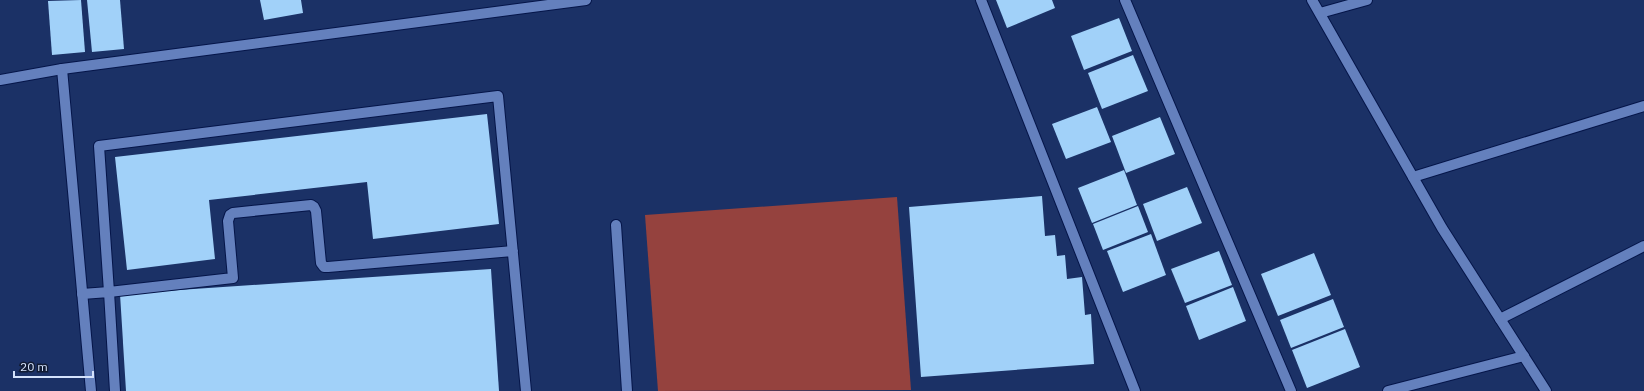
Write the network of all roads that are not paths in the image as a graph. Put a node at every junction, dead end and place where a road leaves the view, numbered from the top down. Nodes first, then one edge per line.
1 (586, 0) edge
2 (981, 0) edge
3 (1124, 0) edge
4 (1312, 0) edge
5 (1367, 0) edge
6 (1320, 13) junction
7 (62, 69) junction
8 (0, 80) edge
9 (1644, 106) edge
10 (1413, 176) junction
11 (616, 226) dead end
12 (1644, 246) edge
13 (513, 251) junction
14 (109, 292) junction
15 (82, 294) junction
16 (1500, 319) junction
17 (1524, 356) junction
18 (91, 391) edge
19 (115, 391) edge
20 (526, 391) edge
21 (627, 391) edge
22 (1135, 391) edge
23 (1292, 391) edge
24 (1388, 391) edge
25 (1546, 391) edge

1 - 7 street
2 - 22 street
3 - 23 street
4 - 6 street
5 - 6 street
6 - 10 street
7 - 8 street
7 - 15 street
9 - 10 street
10 - 16 street
11 - 21 street
12 - 16 street
13 - 14 street
13 - 14 street
13 - 20 street
14 - 15 street
14 - 19 street
15 - 18 street
16 - 17 street
17 - 24 street
17 - 25 street

